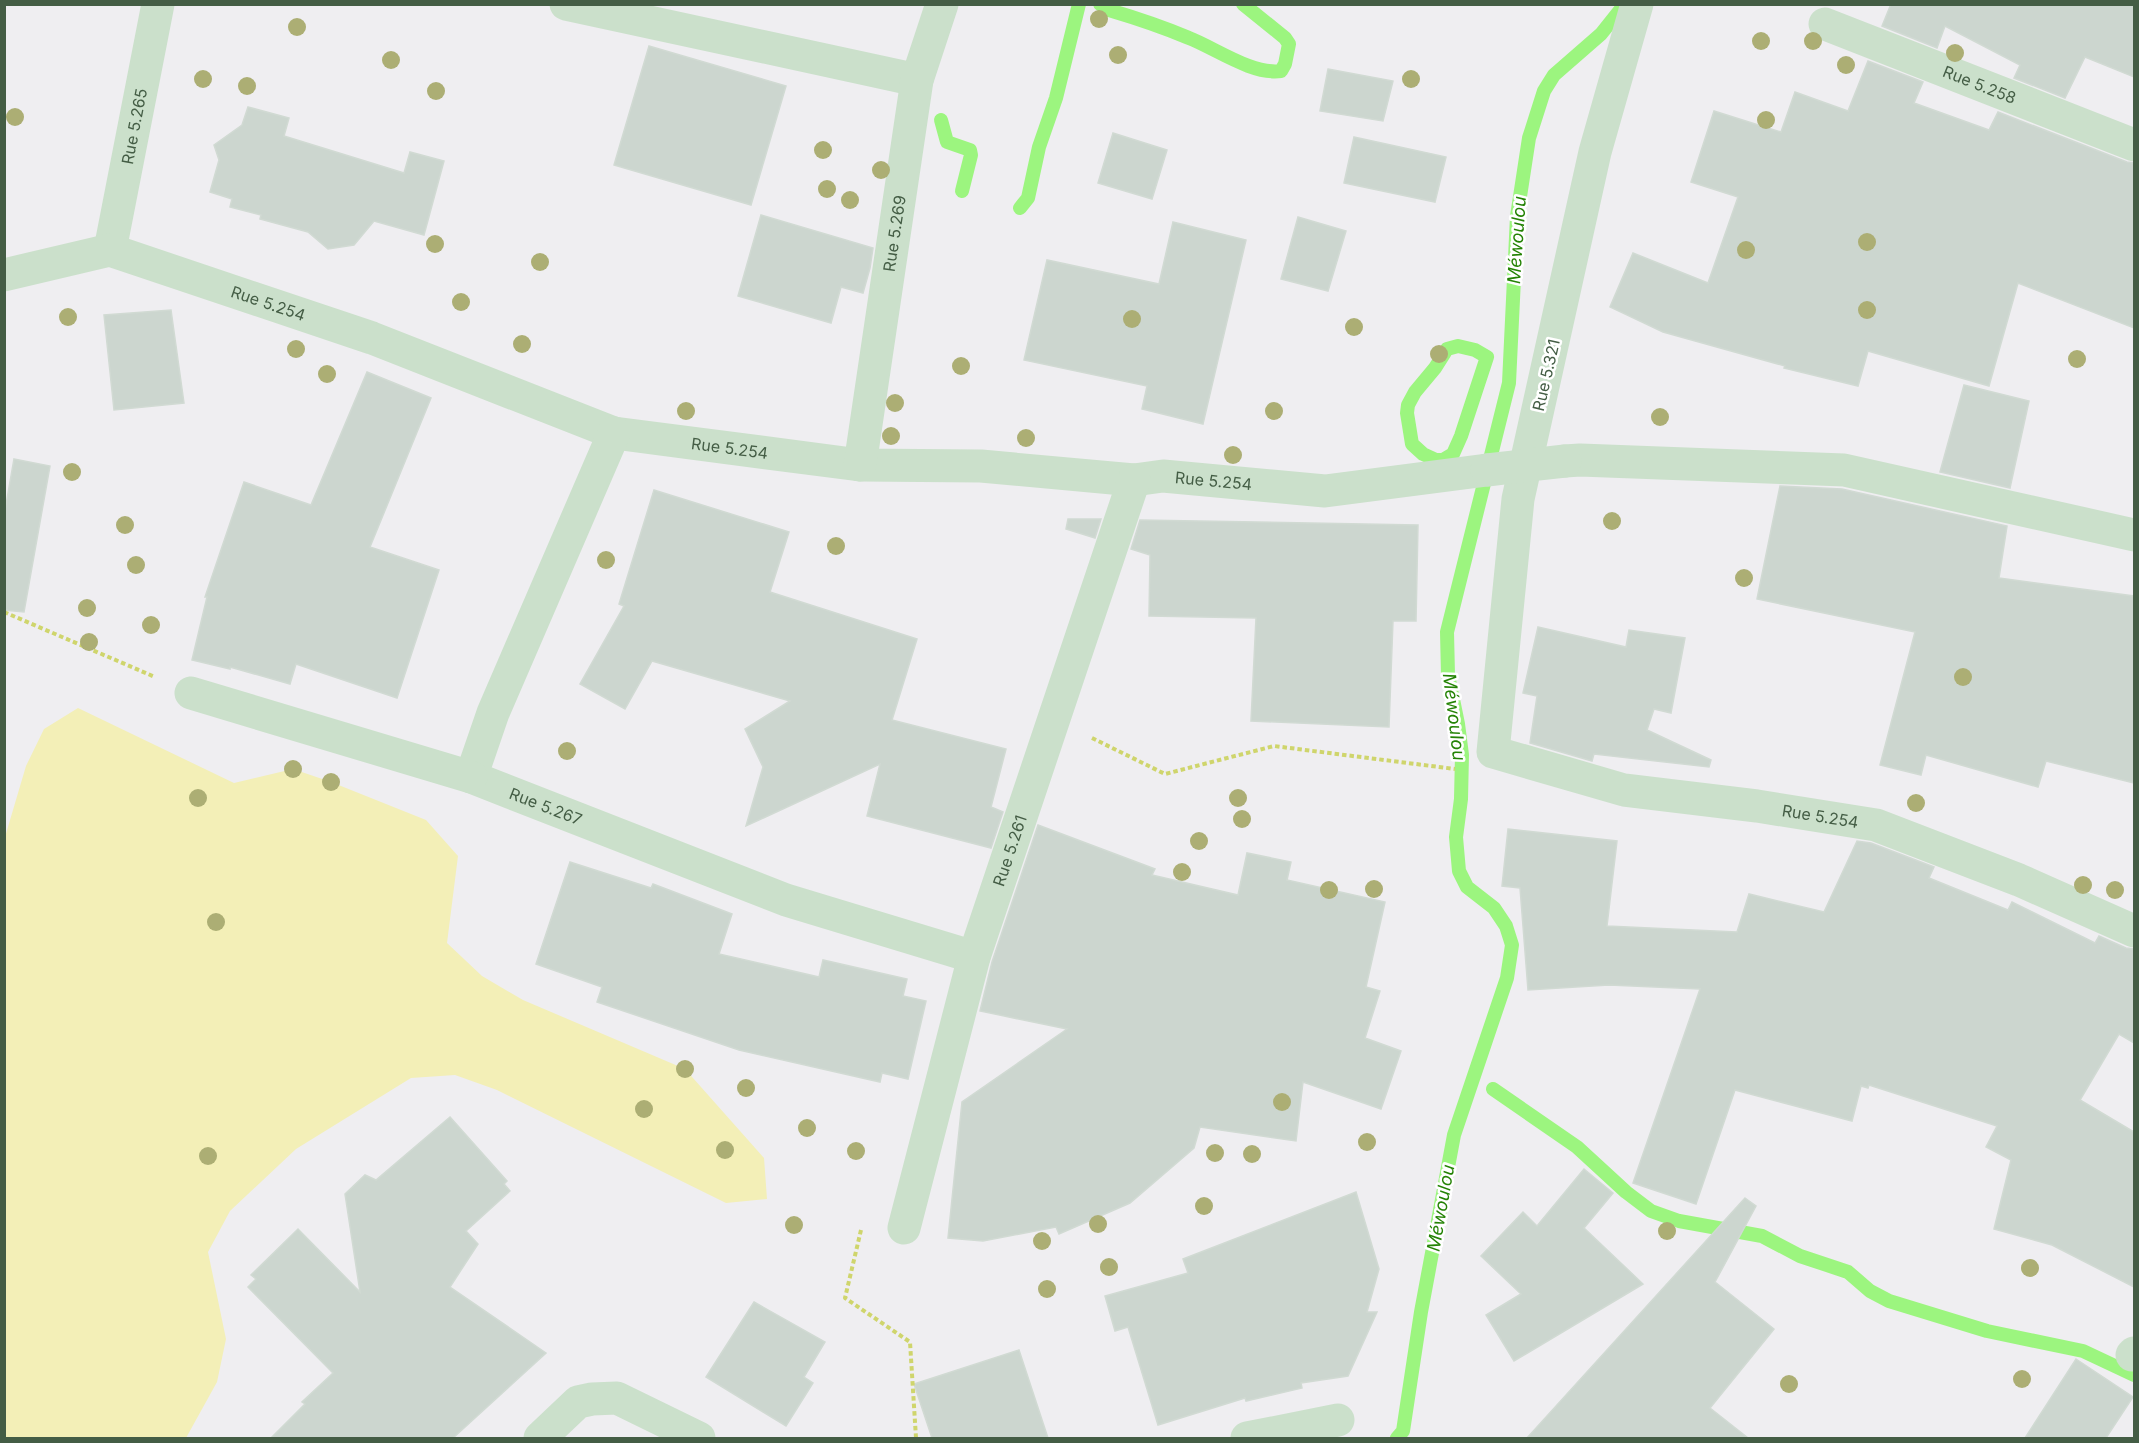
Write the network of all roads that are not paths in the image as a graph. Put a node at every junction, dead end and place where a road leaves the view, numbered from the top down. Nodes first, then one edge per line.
1 (158, 4) edge
2 (566, 4) edge
3 (942, 4) edge
4 (1637, 4) edge
5 (1825, 24) dead end
6 (917, 80) junction
7 (2134, 145) edge
8 (110, 250) junction
9 (4, 275) edge
10 (614, 433) junction
11 (860, 465) junction
12 (1134, 480) junction
13 (2134, 535) edge
14 (191, 693) road end
15 (1493, 752) joint
16 (471, 777) junction
17 (2134, 931) edge
18 (974, 957) junction
19 (904, 1228) road end
20 (1338, 1420) dead end
21 (540, 1438) edge
22 (699, 1438) edge
23 (1247, 1438) edge

1 - 8 street, Rue 5.265
2 - 6 street
3 - 6 street, Rue 5.269
4 - 15 street, Rue 5.321
5 - 7 street, Rue 5.258
6 - 11 street, Rue 5.269
8 - 9 street
8 - 10 street, Rue 5.254
10 - 11 street, Rue 5.254
10 - 16 street
11 - 12 street, Rue 5.254
12 - 13 street, Rue 5.254, bridge
12 - 18 street, Rue 5.261
14 - 16 street, Rue 5.267
15 - 17 street, Rue 5.254
16 - 18 street, Rue 5.267
18 - 19 street, Rue 5.261
20 - 23 street
21 - 22 street

